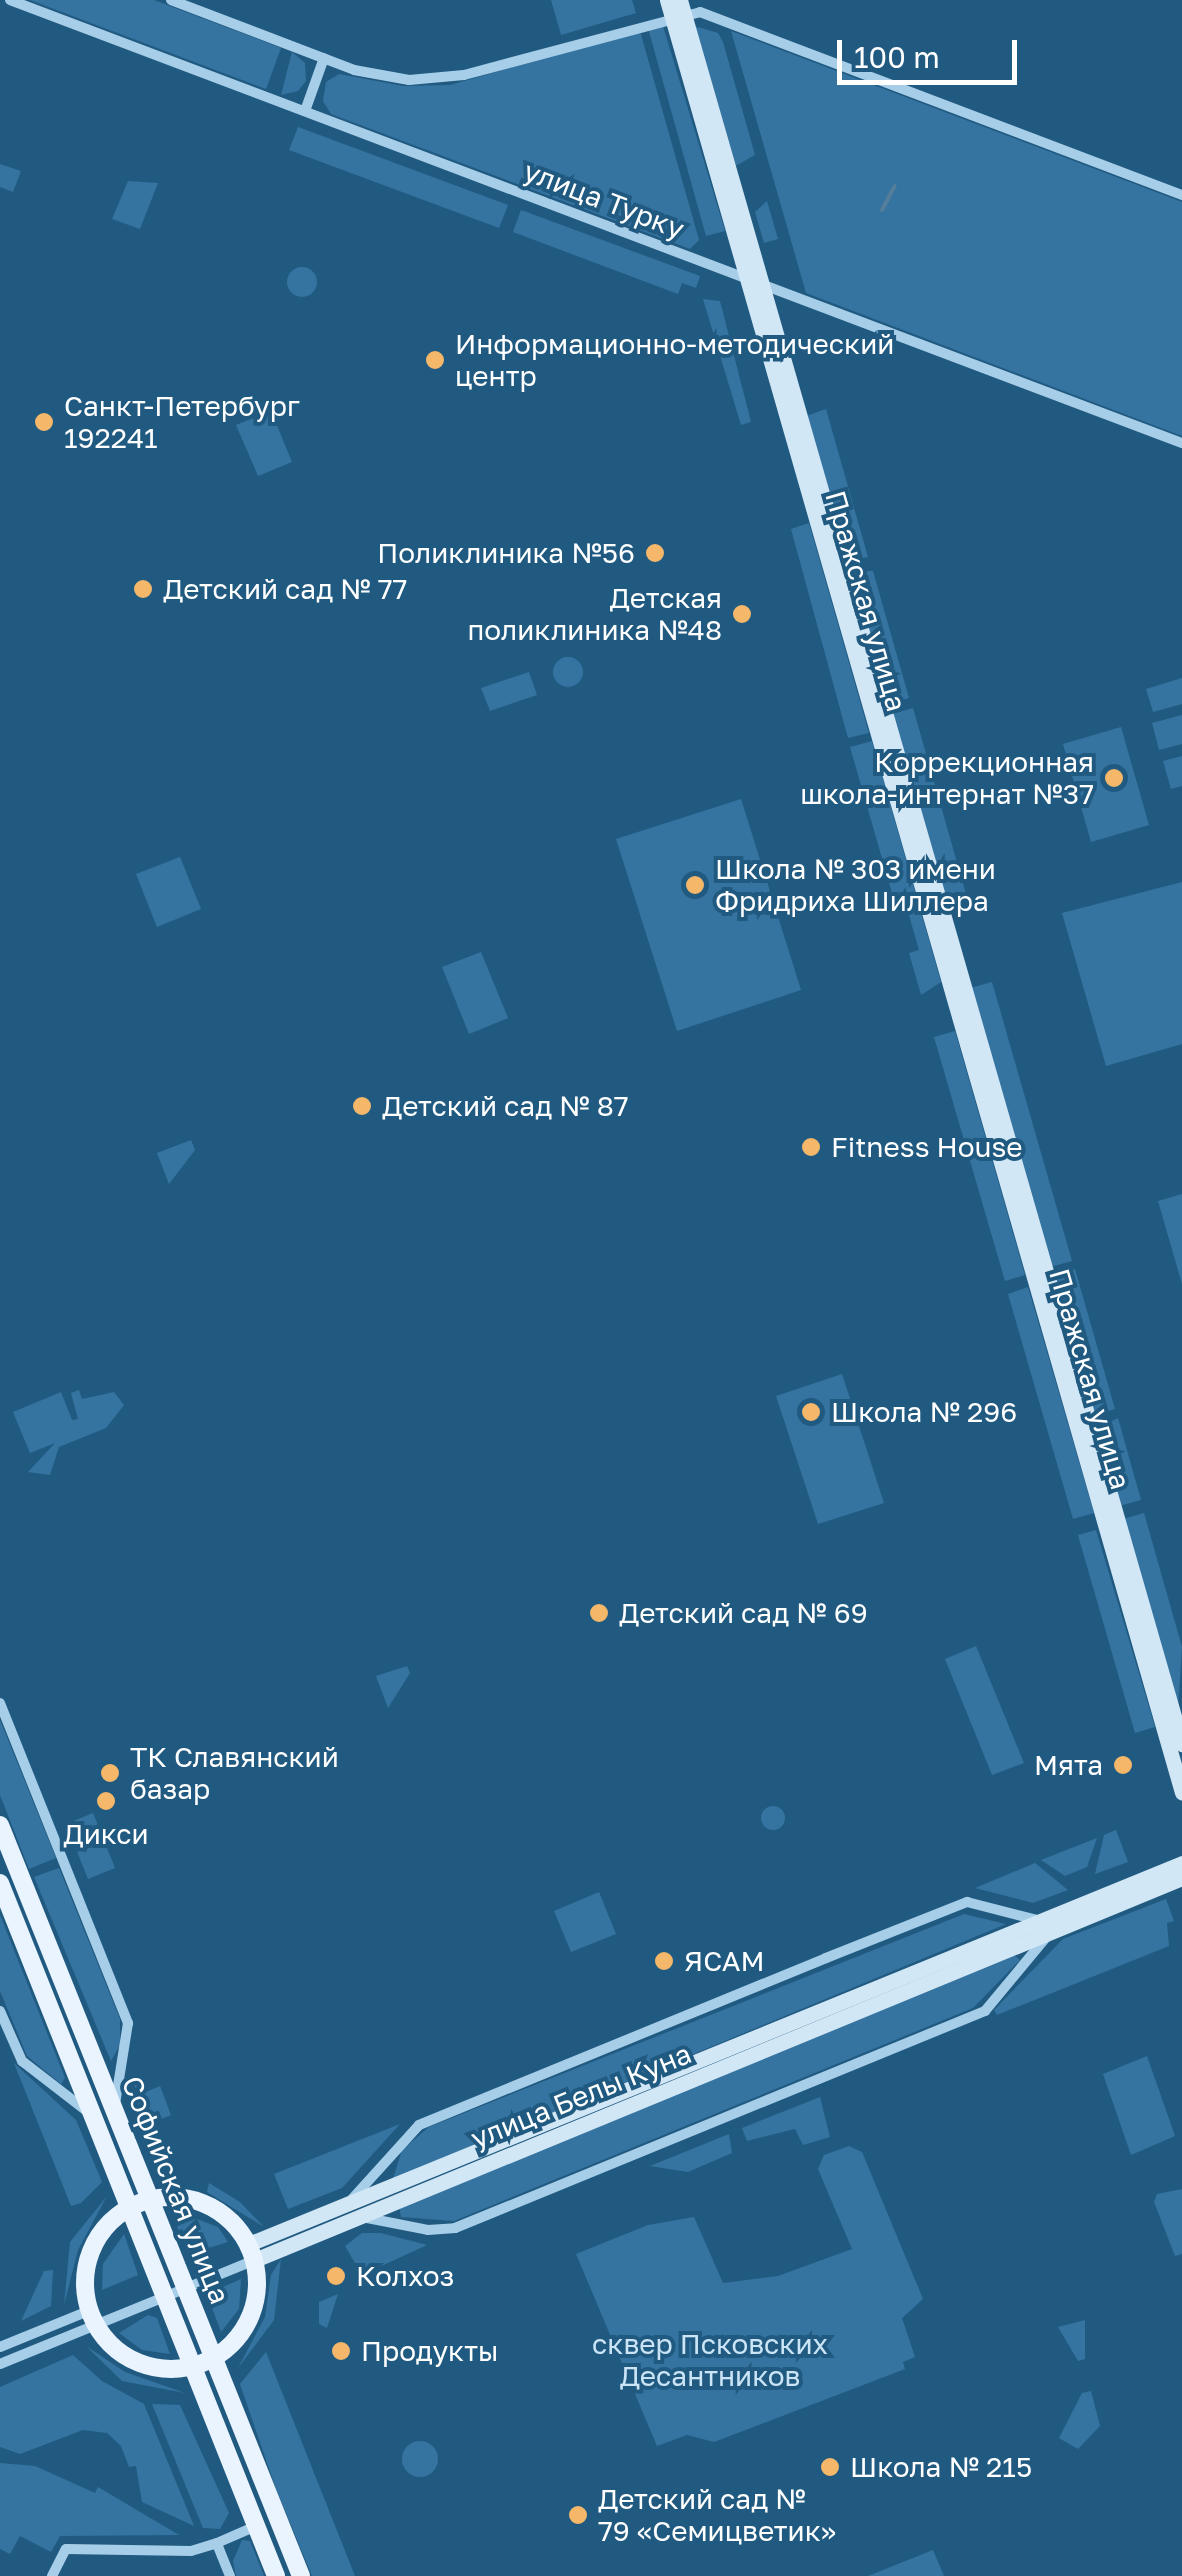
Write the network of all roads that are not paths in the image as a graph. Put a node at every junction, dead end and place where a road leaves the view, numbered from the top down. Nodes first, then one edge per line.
1 (10, 0) edge
2 (171, 0) edge
3 (676, 7) edge
4 (324, 58) junction
5 (304, 111) junction
6 (1182, 194) edge
7 (755, 281) junction
8 (1182, 442) edge
9 (0, 1703) edge
10 (1182, 1744) edge
11 (1182, 1792) edge
12 (0, 1825) edge
13 (1182, 1862) edge
14 (1182, 1878) edge
15 (0, 1883) edge
16 (1046, 1926) junction
17 (0, 2010) edge
18 (114, 2110) junction
19 (92, 2115) junction
20 (149, 2200) junction
21 (129, 2208) junction
22 (352, 2210) junction
23 (254, 2251) junction
24 (186, 2288) junction
25 (165, 2297) junction
26 (92, 2318) junction
27 (0, 2347) edge
28 (214, 2360) junction
29 (0, 2364) edge
30 (193, 2367) junction
31 (256, 2526) junction
32 (217, 2543) junction
33 (52, 2576) edge
34 (230, 2576) edge
35 (276, 2576) edge
36 (301, 2576) edge

1 - 5 street, улица Турку
2 - 4 street
3 - 4 street
3 - 6 street
3 - 7 street, Пражская улица
4 - 5 street
5 - 7 street, улица Турку
7 - 8 street, улица Турку
7 - 10 street, Пражская улица
7 - 11 street, Пражская улица
9 - 18 street
12 - 18 main road, Софийская улица
13 - 16 street, улица Белы Куна
14 - 16 street, улица Белы Куна
15 - 19 main road, Софийская улица
16 - 22 street, улица Белы Куна
16 - 22 street
16 - 22 street
17 - 19 street
18 - 20 main road, Софийская улица
19 - 21 main road, Софийская улица
20 - 21 main road
20 - 23 main road
20 - 24 main road, Софийская улица
21 - 25 main road, Софийская улица
21 - 26 main road
22 - 23 street, улица Белы Куна
23 - 24 street, улица Белы Куна
23 - 28 main road
24 - 25 street, улица Белы Куна
24 - 28 main road, Софийская улица
25 - 26 street, улица Белы Куна
25 - 30 main road, Софийская улица
26 - 27 street, улица Белы Куна
26 - 29 street, улица Белы Куна
26 - 30 main road
28 - 30 main road
28 - 36 main road, Софийская улица
30 - 31 main road, Софийская улица
31 - 32 street
31 - 35 main road, Софийская улица
32 - 33 street
32 - 34 street

